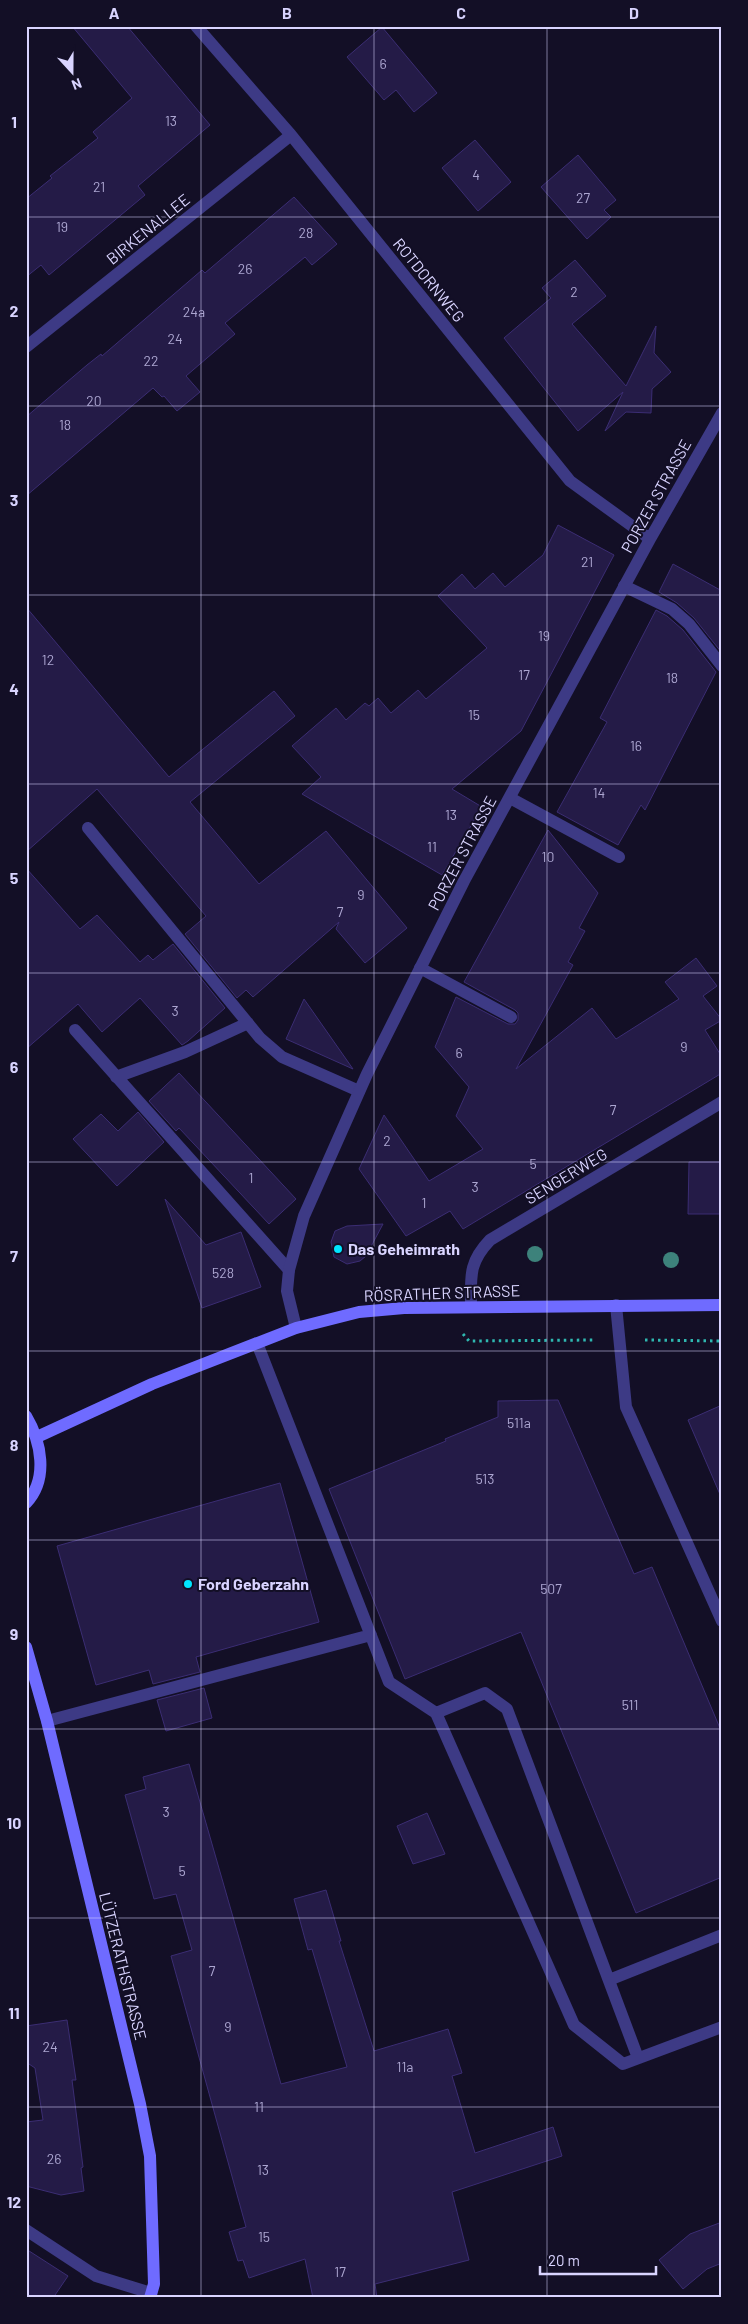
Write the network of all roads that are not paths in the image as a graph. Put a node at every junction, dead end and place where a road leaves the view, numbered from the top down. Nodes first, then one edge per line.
1 (196, 26) edge
2 (291, 136) junction
3 (26, 347) edge
4 (722, 412) edge
5 (650, 539) junction
6 (624, 586) junction
7 (722, 666) edge
8 (510, 798) junction
9 (88, 828) dead end
10 (619, 857) dead end
11 (420, 968) junction
12 (511, 1017) dead end
13 (248, 1023) junction
14 (76, 1030) dead end
15 (116, 1077) junction
16 (359, 1091) junction
17 (722, 1102) edge
18 (289, 1270) junction
19 (722, 1305) edge
20 (616, 1306) junction
21 (471, 1307) junction
22 (296, 1328) junction
23 (258, 1343) junction
24 (26, 1416) edge
25 (37, 1437) junction
26 (26, 1503) edge
27 (722, 1621) edge
28 (371, 1635) junction
29 (26, 1647) edge
30 (436, 1712) junction
31 (46, 1721) junction
32 (722, 1935) edge
33 (609, 1980) junction
34 (722, 2027) edge
35 (638, 2058) junction
36 (26, 2230) edge
37 (150, 2295) edge

1 - 2 street, ROTDORNWEG
2 - 3 street, BIRKENALLEE
2 - 5 street, ROTDORNWEG
4 - 5 street, PORZER STRASSE
5 - 6 street, PORZER STRASSE
6 - 7 street
6 - 8 street, PORZER STRASSE
8 - 10 street
8 - 11 street, PORZER STRASSE
9 - 13 street
11 - 12 street
11 - 16 street, PORZER STRASSE
13 - 15 street
13 - 16 street
14 - 15 street
15 - 18 street
16 - 18 street, PORZER STRASSE
17 - 21 street, SENGERWEG
18 - 22 street, PORZER STRASSE
19 - 20 main road, RÖSRATHER STRASSE
20 - 21 main road, RÖSRATHER STRASSE
20 - 27 street
21 - 22 main road, RÖSRATHER STRASSE
22 - 23 main road, RÖSRATHER STRASSE
23 - 25 main road, RÖSRATHER STRASSE
23 - 28 street
24 - 25 main road
25 - 26 main road
28 - 30 street
28 - 31 street
29 - 31 main road, LÜTZERATHSTRASSE
30 - 33 street
30 - 35 street
31 - 37 main road, LÜTZERATHSTRASSE
32 - 33 street
33 - 35 street
34 - 35 street
36 - 37 street

